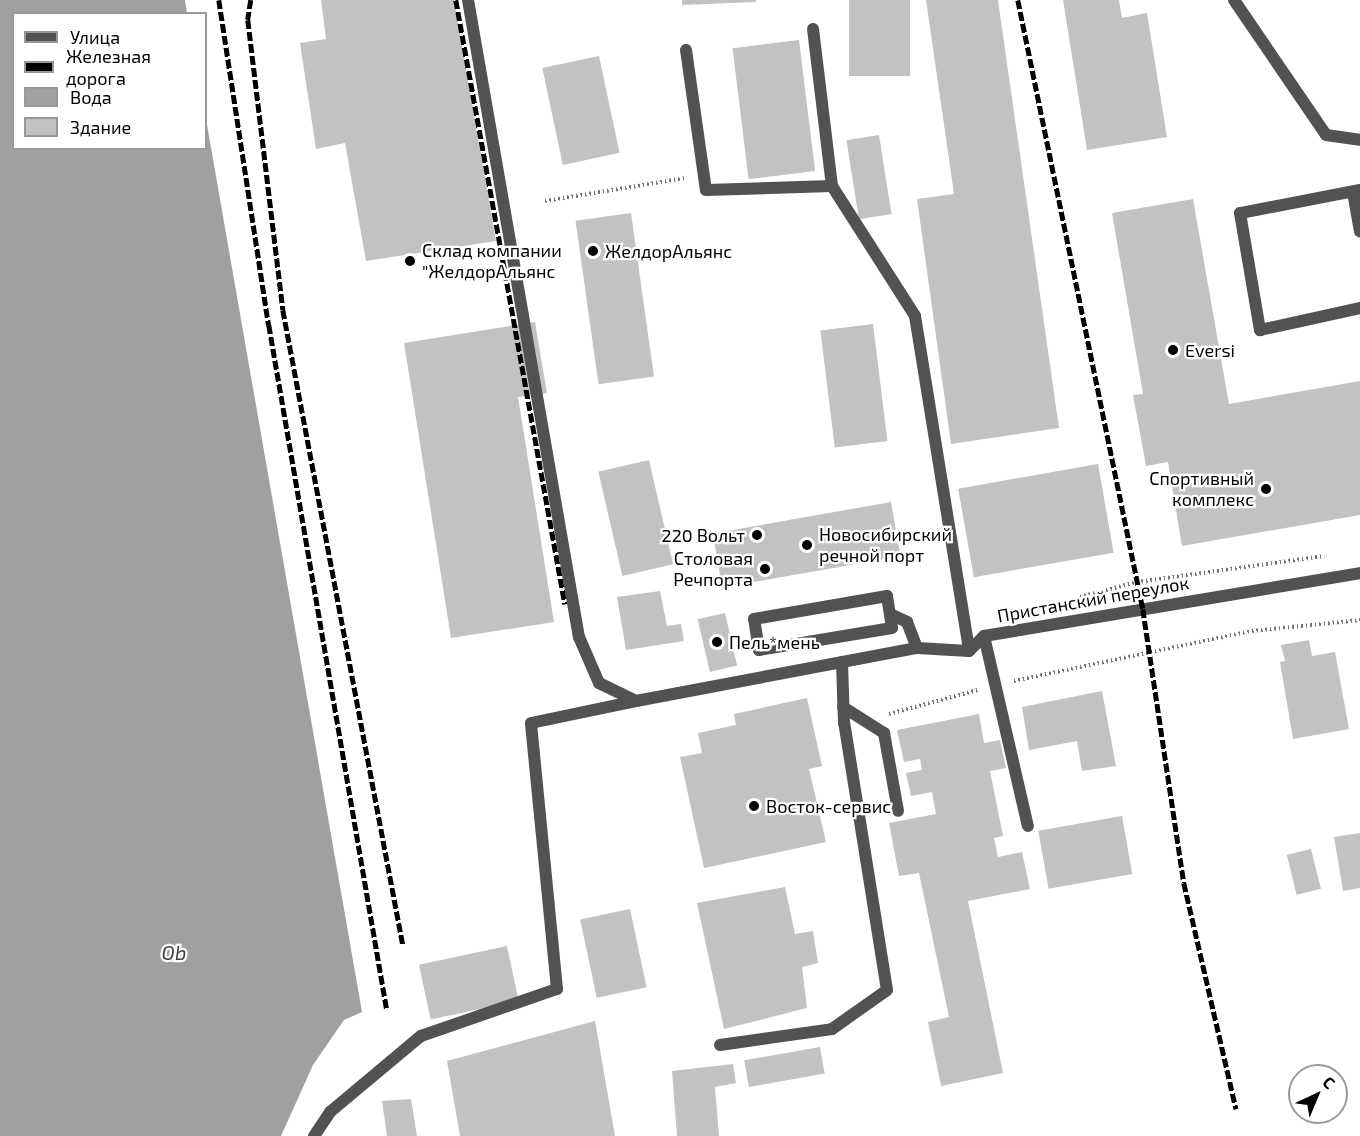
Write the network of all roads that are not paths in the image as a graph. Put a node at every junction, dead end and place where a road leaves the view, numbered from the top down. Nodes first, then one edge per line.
1 (468, 0) edge
2 (1234, 0) edge
3 (813, 28) dead end
4 (686, 50) dead end
5 (1360, 140) edge
6 (832, 186) junction
7 (1356, 191) edge
8 (1360, 231) edge
9 (1360, 308) edge
10 (1360, 573) edge
11 (890, 614) junction
12 (984, 636) junction
13 (917, 648) junction
14 (969, 651) junction
15 (842, 662) junction
16 (636, 701) junction
17 (843, 707) junction
18 (898, 811) dead end
19 (1028, 826) dead end
20 (720, 1045) dead end
21 (314, 1136) edge

1 - 16 street
2 - 5 street
3 - 6 street
4 - 6 street
6 - 14 street
7 - 8 street
7 - 9 street
10 - 12 street, Пристанский переулок
11 - 11 street
11 - 13 street
12 - 14 street, Пристанский переулок
12 - 19 street
13 - 14 street
13 - 15 street
15 - 16 street
15 - 17 street
16 - 21 street
17 - 18 street
17 - 20 street

